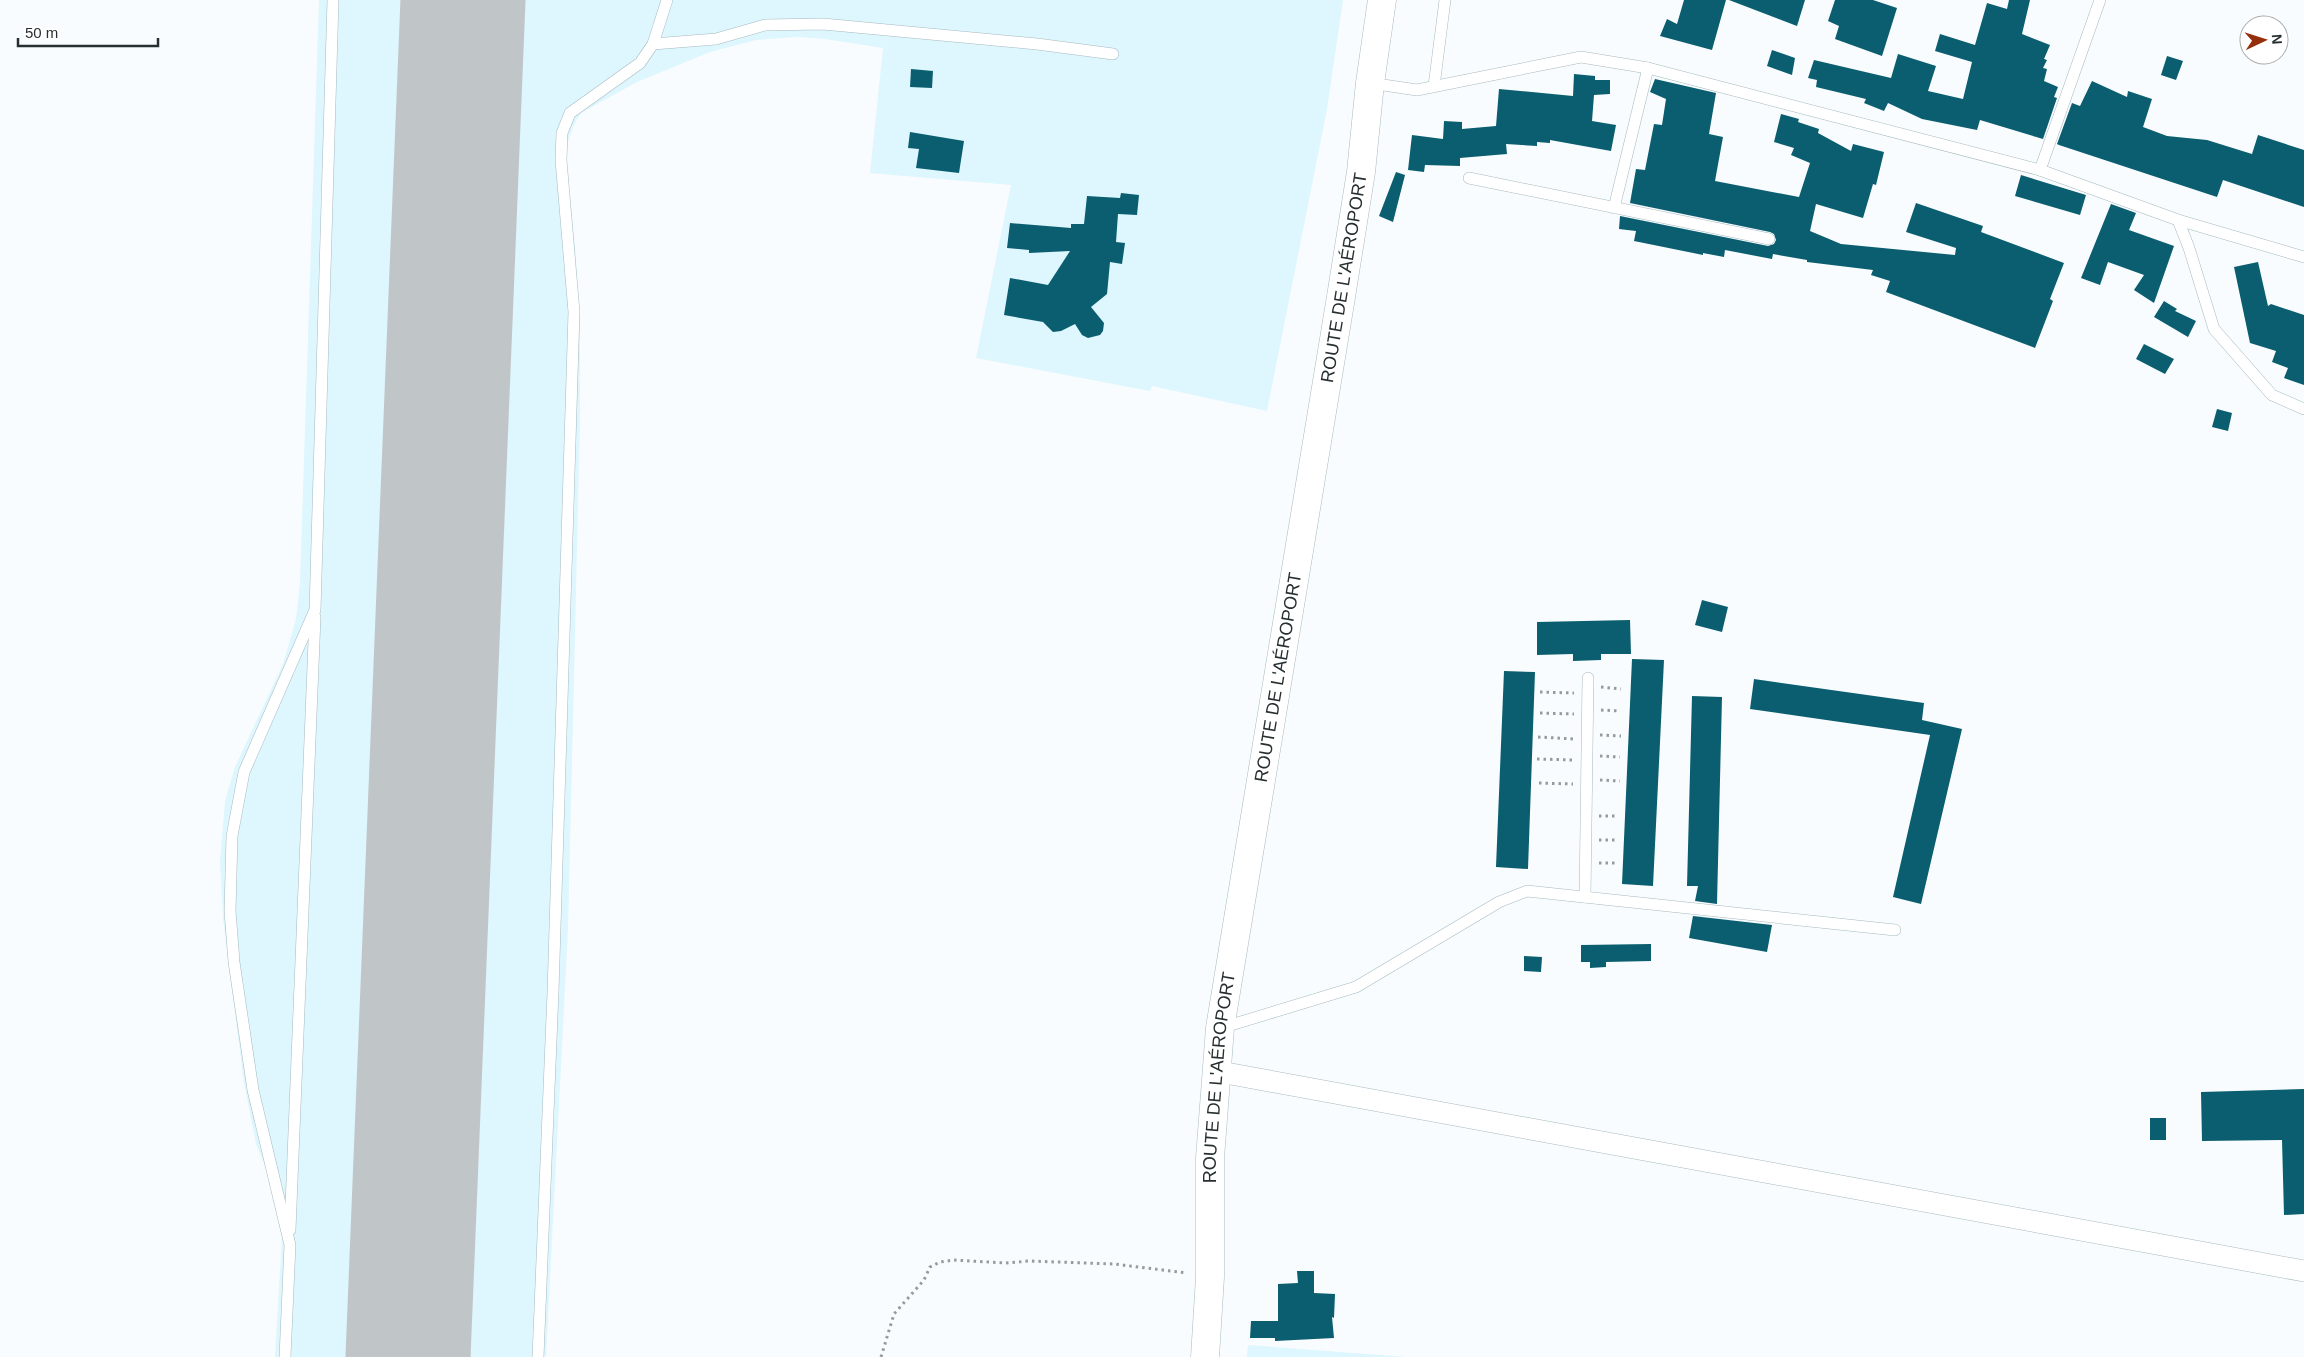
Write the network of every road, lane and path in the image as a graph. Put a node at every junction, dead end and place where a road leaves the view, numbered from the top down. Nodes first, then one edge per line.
1 (333, 0) edge
2 (667, 0) edge
3 (1382, 0) edge
4 (1445, 0) edge
5 (2100, 0) edge
6 (653, 44) junction
7 (1113, 54) dead end
8 (1648, 68) junction
9 (1370, 83) junction
10 (1434, 86) junction
11 (2040, 170) junction
12 (1469, 178) dead end
13 (1614, 208) junction
14 (2178, 220) junction
15 (1769, 239) dead end
16 (2304, 257) edge
17 (2304, 409) edge
18 (315, 610) junction
19 (1588, 678) dead end
20 (1540, 692) dead end
21 (1588, 693) junction
22 (1540, 713) dead end
23 (1587, 715) junction
24 (1538, 737) dead end
25 (1587, 740) junction
26 (1538, 759) dead end
27 (1587, 761) junction
28 (1538, 783) dead end
29 (1587, 785) junction
30 (1585, 897) junction
31 (1896, 930) dead end
32 (1220, 1028) junction
33 (1215, 1071) junction
34 (290, 1245) junction
35 (2304, 1271) edge
36 (1210, 1277) junction
37 (285, 1357) edge
38 (538, 1357) edge
39 (882, 1357) edge
40 (1205, 1357) edge

1 - 18 lane
2 - 6 lane
3 - 9 street, ROUTE DE L'AÉROPORT
4 - 10 lane
5 - 11 lane
6 - 7 lane
6 - 38 lane
8 - 10 lane
8 - 11 lane
8 - 13 lane
9 - 10 lane
9 - 32 street, ROUTE DE L'AÉROPORT
11 - 14 lane
12 - 13 lane
13 - 15 lane
14 - 16 lane
14 - 17 lane
18 - 34 lane
18 - 34 lane
19 - 21 lane
20 - 21 path
21 - 23 lane
22 - 23 path
23 - 25 lane
24 - 25 path
25 - 27 lane
26 - 27 path
27 - 29 lane
28 - 29 path
29 - 30 lane
30 - 31 lane
30 - 32 lane
32 - 33 street, ROUTE DE L'AÉROPORT
33 - 35 street
33 - 36 street, ROUTE DE L'AÉROPORT
34 - 37 lane
36 - 39 path
36 - 40 street, ROUTE DE L'AÉROPORT

